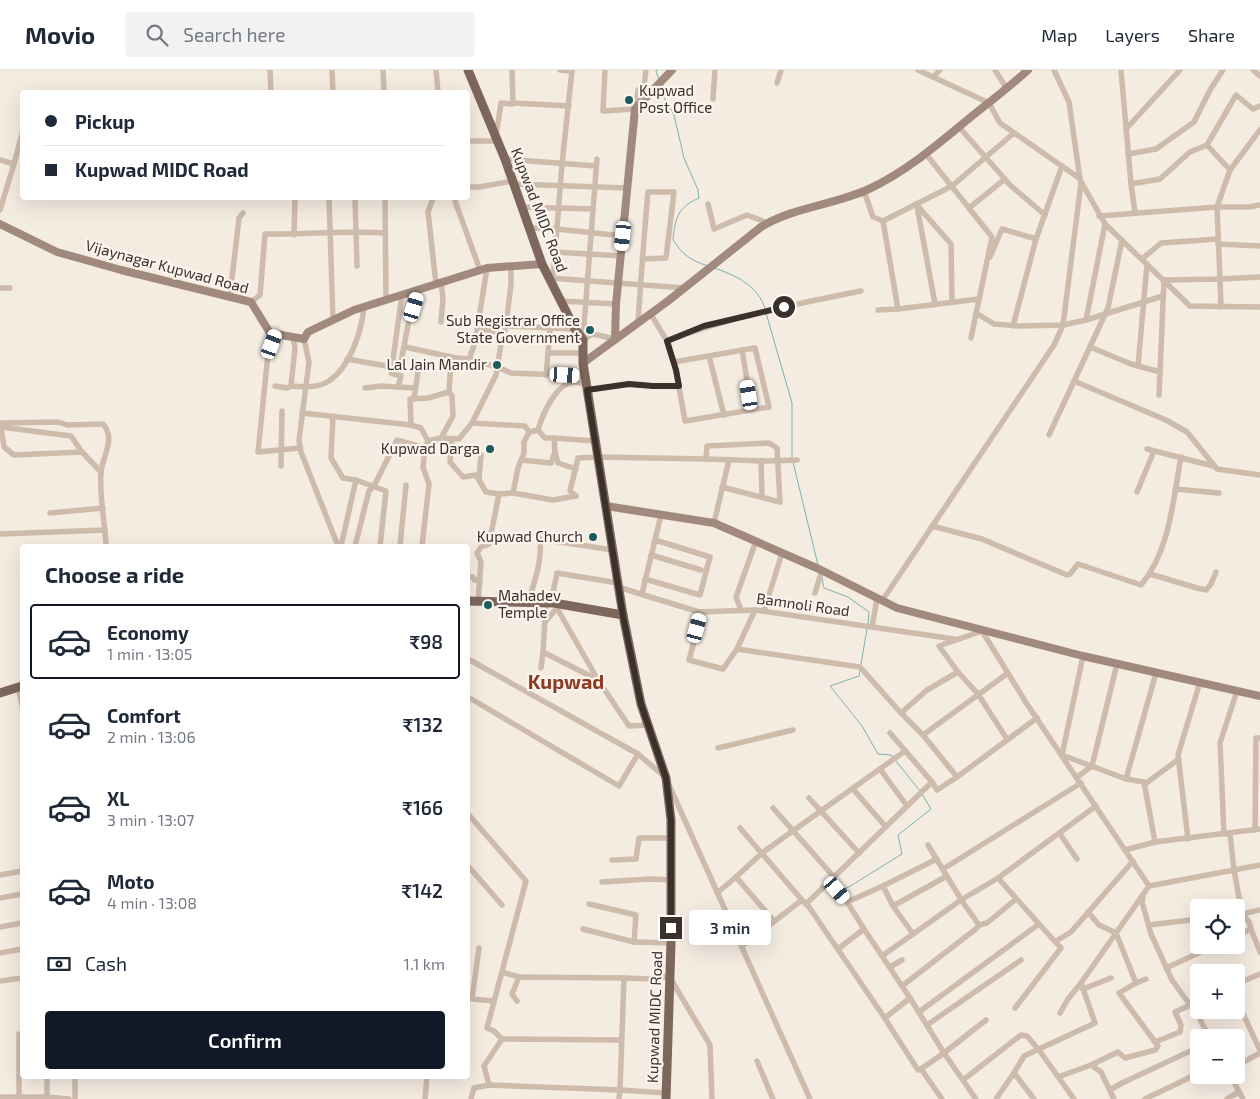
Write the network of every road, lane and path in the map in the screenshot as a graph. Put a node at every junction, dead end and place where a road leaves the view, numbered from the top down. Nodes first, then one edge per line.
1 (270, 70) edge
2 (332, 70) edge
3 (383, 70) edge
4 (436, 70) edge
5 (468, 70) edge
6 (512, 70) edge
7 (560, 70) edge
8 (572, 70) edge
9 (605, 70) edge
10 (646, 70) edge
11 (672, 70) edge
12 (715, 70) edge
13 (781, 70) edge
14 (918, 70) edge
15 (940, 70) edge
16 (995, 70) edge
17 (1028, 70) edge
18 (1054, 70) edge
19 (1121, 70) edge
20 (1180, 70) edge
21 (1224, 70) edge
22 (1253, 70) edge
23 (1260, 76) edge
24 (933, 77) junction
25 (777, 83) dead end
26 (1007, 88) junction
27 (271, 90) edge
28 (333, 90) edge
29 (384, 90) edge
30 (438, 90) edge
31 (638, 90) dead end
32 (652, 90) junction
33 (713, 99) dead end
34 (513, 103) junction
35 (989, 103) junction
36 (569, 106) junction
37 (1260, 106) edge
38 (636, 108) junction
39 (959, 127) junction
40 (1126, 129) junction
41 (1260, 130) edge
42 (1014, 132) junction
43 (496, 139) junction
44 (470, 141) edge
45 (20, 142) edge
46 (1207, 145) junction
47 (926, 154) junction
48 (1128, 154) junction
49 (986, 158) junction
50 (597, 159) dead end
51 (0, 160) edge
52 (505, 160) junction
53 (14, 164) junction
54 (562, 164) junction
55 (596, 166) junction
56 (1062, 166) junction
57 (1230, 170) junction
58 (1005, 179) junction
59 (1081, 181) junction
60 (513, 183) junction
61 (1131, 184) junction
62 (470, 186) edge
63 (560, 186) junction
64 (952, 186) junction
65 (595, 187) junction
66 (628, 188) junction
67 (864, 191) junction
68 (294, 200) edge
69 (329, 200) edge
70 (355, 200) edge
71 (385, 200) edge
72 (432, 200) edge
73 (455, 200) edge
74 (708, 204) dead end
75 (916, 204) junction
76 (1260, 205) edge
77 (522, 207) junction
78 (559, 207) junction
79 (1217, 207) junction
80 (969, 208) junction
81 (593, 209) junction
82 (0, 210) edge
83 (1136, 213) junction
84 (243, 214) dead end
85 (1045, 215) junction
86 (1099, 216) junction
87 (883, 221) junction
88 (768, 223) junction
89 (0, 224) edge
90 (1105, 224) junction
91 (530, 228) junction
92 (557, 229) junction
93 (356, 231) junction
94 (591, 232) junction
95 (330, 233) junction
96 (386, 233) junction
97 (294, 235) junction
98 (623, 236) junction
99 (1036, 239) junction
100 (1122, 240) junction
101 (1218, 241) junction
102 (1260, 246) edge
103 (555, 252) junction
104 (590, 254) junction
105 (621, 256) junction
106 (642, 259) junction
107 (1142, 259) junction
108 (542, 264) junction
109 (1147, 264) junction
110 (357, 266) dead end
111 (511, 267) junction
112 (483, 269) junction
113 (985, 270) junction
114 (1260, 277) edge
115 (551, 278) junction
116 (1220, 279) junction
117 (588, 280) junction
118 (1164, 280) junction
119 (618, 282) junction
120 (439, 283) junction
121 (640, 284) junction
122 (0, 288) edge
123 (10, 288) dead end
124 (684, 288) junction
125 (419, 289) junction
126 (861, 291) dead end
127 (402, 294) junction
128 (230, 295) junction
129 (1163, 296) junction
130 (386, 299) junction
131 (979, 299) junction
132 (562, 301) junction
133 (586, 301) junction
134 (251, 302) junction
135 (952, 302) junction
136 (1142, 302) junction
137 (616, 304) junction
138 (936, 304) junction
139 (364, 306) junction
140 (1220, 307) junction
141 (1260, 307) edge
142 (898, 309) junction
143 (878, 310) dead end
144 (976, 313) junction
145 (650, 314) junction
146 (1105, 314) junction
147 (333, 320) junction
148 (1086, 320) junction
149 (441, 322) dead end
150 (638, 322) junction
151 (1063, 325) junction
152 (506, 326) junction
153 (1013, 326) junction
154 (477, 328) junction
155 (550, 329) junction
156 (575, 329) junction
157 (275, 334) junction
158 (504, 334) junction
159 (293, 338) junction
160 (971, 338) dead end
161 (304, 339) junction
162 (615, 339) junction
163 (582, 340) junction
164 (667, 341) junction
165 (1090, 347) junction
166 (405, 348) junction
167 (742, 350) junction
168 (548, 353) junction
169 (583, 353) junction
170 (709, 356) junction
171 (456, 358) junction
172 (347, 359) junction
173 (469, 359) junction
174 (583, 362) junction
175 (674, 362) junction
176 (419, 364) dead end
177 (1138, 366) junction
178 (392, 367) junction
179 (497, 367) junction
180 (1160, 372) junction
181 (546, 374) junction
182 (1074, 381) junction
183 (586, 384) junction
184 (275, 386) dead end
185 (291, 386) junction
186 (679, 386) junction
187 (398, 387) junction
188 (306, 388) junction
189 (365, 388) dead end
190 (415, 388) junction
191 (449, 392) junction
192 (1159, 394) dead end
193 (414, 399) junction
194 (752, 410) junction
195 (282, 411) dead end
196 (302, 413) junction
197 (724, 415) junction
198 (333, 416) junction
199 (0, 423) edge
200 (472, 423) junction
201 (411, 425) junction
202 (538, 430) junction
203 (529, 432) junction
204 (1049, 435) dead end
205 (441, 438) junction
206 (554, 438) junction
207 (452, 439) junction
208 (428, 440) junction
209 (595, 441) junction
210 (300, 448) junction
211 (425, 448) junction
212 (1147, 449) dead end
213 (281, 451) junction
214 (1154, 451) junction
215 (82, 452) junction
216 (555, 452) junction
217 (481, 454) dead end
218 (598, 457) junction
219 (1181, 458) junction
220 (706, 459) junction
221 (521, 460) junction
222 (729, 460) junction
223 (798, 460) dead end
224 (761, 461) junction
225 (778, 461) junction
226 (281, 466) dead end
227 (1213, 466) junction
228 (576, 469) junction
229 (101, 472) junction
230 (1260, 475) edge
231 (479, 479) junction
232 (356, 480) junction
233 (406, 485) dead end
234 (374, 486) junction
235 (722, 487) junction
236 (1175, 489) junction
237 (1137, 492) dead end
238 (514, 493) junction
239 (1219, 493) dead end
240 (499, 494) junction
241 (762, 497) junction
242 (606, 506) junction
243 (103, 508) junction
244 (50, 513) dead end
245 (661, 515) junction
246 (714, 523) junction
247 (932, 526) junction
248 (105, 530) junction
249 (0, 534) edge
250 (655, 540) junction
251 (756, 541) junction
252 (106, 544) edge
253 (338, 544) edge
254 (340, 544) edge
255 (355, 544) edge
256 (380, 544) edge
257 (400, 544) edge
258 (422, 544) edge
259 (613, 550) junction
260 (782, 553) junction
261 (651, 555) junction
262 (701, 570) dead end
263 (822, 570) junction
264 (1216, 572) dead end
265 (1150, 574) junction
266 (470, 577) edge
267 (645, 579) junction
268 (480, 580) junction
269 (618, 585) junction
270 (815, 593) dead end
271 (642, 594) junction
272 (880, 600) junction
273 (470, 602) edge
274 (478, 602) junction
275 (528, 602) junction
276 (552, 604) junction
277 (741, 610) junction
278 (754, 610) junction
279 (764, 611) junction
280 (702, 612) junction
281 (623, 616) junction
282 (545, 622) junction
283 (872, 627) junction
284 (982, 631) junction
285 (956, 640) junction
286 (737, 649) junction
287 (543, 652) junction
288 (1084, 656) junction
289 (470, 661) edge
290 (1117, 664) junction
291 (541, 668) dead end
292 (958, 672) junction
293 (1008, 673) junction
294 (1156, 673) junction
295 (598, 680) junction
296 (1200, 682) junction
297 (20, 687) edge
298 (1237, 691) junction
299 (0, 692) edge
300 (978, 694) junction
301 (1260, 696) edge
302 (470, 698) edge
303 (901, 713) junction
304 (1037, 718) junction
305 (648, 725) junction
306 (793, 730) dead end
307 (890, 733) dead end
308 (923, 734) junction
309 (1260, 738) edge
310 (1007, 739) junction
311 (718, 748) dead end
312 (905, 751) junction
313 (638, 754) junction
314 (1062, 755) junction
315 (1179, 759) junction
316 (1092, 766) junction
317 (880, 769) junction
318 (957, 777) junction
319 (1077, 777) junction
320 (666, 778) junction
321 (1126, 779) junction
322 (932, 782) junction
323 (1080, 783) junction
324 (1145, 784) junction
325 (853, 789) junction
326 (809, 798) dead end
327 (907, 806) junction
328 (1096, 806) junction
329 (773, 808) dead end
330 (821, 812) junction
331 (470, 816) edge
332 (886, 826) junction
333 (740, 828) dead end
334 (1258, 830) edge
335 (794, 831) junction
336 (1060, 834) junction
337 (1224, 834) junction
338 (671, 838) junction
339 (1188, 839) junction
340 (1155, 842) junction
341 (928, 845) dead end
342 (1125, 850) junction
343 (762, 853) junction
344 (859, 853) junction
345 (936, 859) junction
346 (1078, 859) dead end
347 (612, 860) dead end
348 (1133, 861) junction
349 (1260, 865) edge
350 (470, 868) edge
351 (942, 869) junction
352 (1234, 870) junction
353 (20, 871) edge
354 (0, 875) edge
355 (947, 876) junction
356 (736, 877) junction
357 (834, 877) junction
358 (998, 878) junction
359 (671, 880) junction
360 (602, 882) dead end
361 (883, 886) junction
362 (1149, 886) junction
363 (837, 890) dead end
364 (716, 893) junction
365 (1144, 893) junction
366 (20, 894) edge
367 (0, 898) edge
368 (1016, 899) junction
369 (1237, 899) edge
370 (961, 900) junction
371 (804, 902) junction
372 (847, 902) junction
373 (589, 904) dead end
374 (502, 905) dead end
375 (893, 906) junction
376 (1260, 910) edge
377 (1088, 912) junction
378 (1245, 913) edge
379 (1245, 919) edge
380 (1190, 920) edge
381 (774, 921) junction
382 (20, 923) edge
383 (979, 924) junction
384 (1039, 924) junction
385 (1149, 925) junction
386 (0, 926) edge
387 (583, 929) dead end
388 (864, 929) junction
389 (1251, 929) junction
390 (1245, 932) edge
391 (1116, 933) junction
392 (913, 934) junction
393 (1056, 941) junction
394 (634, 942) junction
395 (671, 943) junction
396 (742, 946) junction
397 (479, 948) dead end
398 (20, 949) edge
399 (838, 949) junction
400 (1260, 952) edge
401 (0, 953) edge
402 (1196, 954) edge
403 (882, 956) junction
404 (902, 960) dead end
405 (1021, 960) dead end
406 (890, 967) junction
407 (1166, 968) junction
408 (502, 972) junction
409 (1260, 974) edge
410 (669, 976) junction
411 (20, 978) edge
412 (519, 978) junction
413 (624, 978) junction
414 (1111, 978) dead end
415 (1146, 979) dead end
416 (1245, 980) edge
417 (0, 981) edge
418 (1136, 983) junction
419 (902, 986) junction
420 (1082, 986) junction
421 (470, 998) edge
422 (910, 998) junction
423 (494, 1001) junction
424 (517, 1001) dead end
425 (1190, 1005) joint
426 (1015, 1008) dead end
427 (919, 1012) junction
428 (1060, 1013) dead end
429 (885, 1018) junction
430 (1245, 1019) edge
431 (986, 1020) dead end
432 (927, 1025) junction
433 (18, 1034) dead end
434 (502, 1039) junction
435 (622, 1040) junction
436 (1155, 1042) junction
437 (1039, 1050) junction
438 (1190, 1051) edge
439 (944, 1052) junction
440 (1260, 1052) edge
441 (756, 1061) dead end
442 (1245, 1061) edge
443 (1091, 1065) junction
444 (921, 1069) junction
445 (1014, 1073) junction
446 (1058, 1077) junction
447 (1190, 1077) edge
448 (48, 1079) edge
449 (75, 1079) edge
450 (426, 1079) edge
451 (963, 1080) junction
452 (1235, 1084) edge
453 (489, 1085) junction
454 (620, 1090) junction
455 (1110, 1090) junction
456 (1239, 1092) junction
457 (666, 1096) edge
458 (0, 1098) edge
459 (19, 1098) edge
460 (47, 1098) edge
461 (69, 1099) edge
462 (75, 1099) edge
463 (425, 1099) edge
464 (471, 1099) edge
465 (619, 1099) edge
466 (712, 1099) edge
467 (773, 1099) edge
468 (810, 1099) edge
469 (942, 1099) edge
470 (976, 1099) edge
471 (996, 1099) edge
472 (1034, 1099) edge
473 (1074, 1099) edge
474 (1114, 1099) edge
475 (1145, 1099) edge
476 (1227, 1099) edge
477 (1242, 1099) edge

1 - 27 street
2 - 28 street
3 - 29 street
4 - 30 street
5 - 43 main road, Kupwad MIDC Road
6 - 34 street
7 - 8 street
8 - 36 street
9 - 38 street
10 - 32 street
11 - 32 main road
12 - 33 street
13 - 25 street
14 - 24 street
15 - 24 street
16 - 26 street
17 - 26 main road
18 - 59 street
19 - 40 street
20 - 40 street
21 - 48 street
22 - 23 street
24 - 35 street
26 - 35 main road
31 - 38 street
32 - 38 main road
34 - 36 street
34 - 43 street
35 - 39 main road
35 - 42 street
36 - 54 street
37 - 46 street
38 - 66 main road
39 - 47 main road
39 - 49 street
40 - 48 street
41 - 57 street
42 - 49 street
42 - 56 street
43 - 44 street
43 - 52 main road, Kupwad MIDC Road
45 - 53 street
46 - 57 street
46 - 61 street
47 - 64 street
47 - 67 main road
48 - 61 street
49 - 58 street
49 - 64 street
50 - 55 street
51 - 53 street
52 - 54 street
52 - 60 main road, Kupwad MIDC Road
53 - 82 street
54 - 55 street
54 - 63 street
55 - 65 street
56 - 59 street
56 - 85 street
57 - 79 street
58 - 80 street
58 - 85 street
59 - 86 street
59 - 151 street
60 - 62 street
60 - 63 street
60 - 77 main road, Kupwad MIDC Road
61 - 83 street
63 - 65 street
63 - 78 street
64 - 75 street
64 - 80 street
65 - 66 street
65 - 81 street
66 - 98 main road
67 - 87 street
67 - 88 main road
68 - 97 street
69 - 95 street
70 - 93 street
71 - 96 street
72 - 120 street
73 - 112 street
74 - 88 street
75 - 87 street
75 - 135 street
75 - 138 street
76 - 79 street
77 - 78 street
77 - 91 main road, Kupwad MIDC Road
78 - 81 street
78 - 92 street
79 - 83 street
79 - 101 street
80 - 113 street
81 - 94 street
83 - 86 street
84 - 128 street
85 - 99 street
86 - 90 street
87 - 142 street
88 - 124 main road
89 - 128 main road, Vijaynagar Kupwad Road
90 - 100 street
90 - 148 street
91 - 92 street
91 - 108 main road, Kupwad MIDC Road
92 - 94 street
92 - 103 street
93 - 95 street
93 - 96 street
93 - 110 street
94 - 98 street
94 - 104 street
95 - 97 street
95 - 147 street
96 - 130 street
97 - 134 street
98 - 105 main road
99 - 113 street
99 - 153 street
100 - 107 street
100 - 146 street
101 - 102 street
101 - 107 street
101 - 116 street
103 - 104 street
103 - 115 street
104 - 105 street
104 - 117 street
105 - 119 main road
106 - 106 street
106 - 121 street
107 - 109 street
108 - 111 main road
108 - 115 main road, Kupwad MIDC Road
109 - 118 street
109 - 136 street
111 - 112 main road
111 - 152 street
112 - 120 main road
112 - 154 street
113 - 131 street
114 - 116 street
115 - 117 street
115 - 132 main road, Kupwad MIDC Road
116 - 118 street
116 - 140 street
117 - 119 street
117 - 133 street
118 - 129 street
118 - 140 street
119 - 121 street
119 - 137 main road
120 - 125 main road
120 - 149 street
121 - 124 street
121 - 150 street
122 - 123 street
124 - 145 main road
125 - 127 main road
125 - 166 street
126 - 164 street
127 - 130 main road
127 - 178 street
128 - 134 main road, Vijaynagar Kupwad Road
129 - 136 street
129 - 180 street
130 - 139 main road
131 - 135 street
131 - 144 street
132 - 133 street
132 - 156 main road, Kupwad MIDC Road
133 - 137 street
133 - 163 street
134 - 157 main road, Vijaynagar Kupwad Road
135 - 138 street
136 - 146 street
136 - 177 street
137 - 162 main road
138 - 142 street
139 - 147 main road
139 - 172 street
140 - 141 street
142 - 143 street
144 - 153 street
144 - 160 street
145 - 150 main road
145 - 164 street
146 - 148 street
146 - 165 street
147 - 161 main road
148 - 151 street
150 - 162 main road
151 - 153 street
151 - 247 street
152 - 155 street
152 - 158 street
154 - 158 street
154 - 173 street
155 - 156 street
155 - 168 street
156 - 163 main road, Kupwad MIDC Road
157 - 159 main road
157 - 213 street
158 - 179 street
159 - 161 main road
159 - 185 street
161 - 188 street
162 - 163 street
162 - 174 main road
163 - 169 main road, Kupwad MIDC Road
164 - 175 street
165 - 177 street
165 - 182 street
166 - 171 street
166 - 178 street
167 - 170 street
167 - 194 street
167 - 194 street
168 - 169 street
168 - 181 street
169 - 174 main road, Kupwad MIDC Road
170 - 175 street
170 - 197 street
171 - 173 street
171 - 191 street
172 - 178 street
172 - 188 street
173 - 179 street
174 - 183 main road, Kupwad MIDC Road
175 - 186 street
176 - 190 street
177 - 180 street
178 - 187 street
179 - 181 street
179 - 200 street
180 - 192 street
181 - 183 street
182 - 204 street
182 - 227 street
183 - 186 street
183 - 202 street
183 - 209 main road, Kupwad MIDC Road
184 - 185 street
185 - 188 street
186 - 197 street
187 - 189 street
187 - 190 street
188 - 196 street
190 - 193 street
191 - 193 street
191 - 205 street
193 - 201 street
194 - 197 street
195 - 213 street
196 - 198 street
196 - 210 street
198 - 201 street
198 - 232 street
199 - 229 street
200 - 203 street
200 - 207 street
201 - 208 street
202 - 203 street
202 - 206 street
203 - 221 street
205 - 207 street
205 - 208 street
206 - 209 street
206 - 216 street
207 - 231 street
208 - 211 street
209 - 218 main road, Kupwad MIDC Road
210 - 213 street
210 - 253 street
211 - 234 street
211 - 258 street
212 - 214 street
213 - 226 street
214 - 219 street
214 - 237 street
215 - 215 street
215 - 229 street
216 - 221 street
216 - 228 street
217 - 231 street
218 - 220 street
218 - 228 street
218 - 242 main road, Kupwad MIDC Road
219 - 227 street
219 - 236 street
220 - 222 street
220 - 225 street
221 - 238 street
222 - 224 street
222 - 235 street
223 - 225 street
224 - 225 street
224 - 241 street
225 - 241 street
227 - 230 street
228 - 238 street
229 - 243 street
231 - 240 street
232 - 234 street
232 - 254 street
233 - 257 street
234 - 255 street
234 - 256 street
235 - 241 street
235 - 246 street
236 - 239 street
236 - 265 street
238 - 240 street
240 - 268 street
242 - 245 main road
242 - 259 main road, Kupwad MIDC Road
243 - 244 street
243 - 248 street
245 - 246 main road
245 - 250 street
246 - 251 main road
247 - 265 street
247 - 272 street
248 - 249 street
248 - 252 street
250 - 261 street
250 - 267 street
251 - 260 main road
251 - 277 street
259 - 269 main road, Kupwad MIDC Road
259 - 275 street
260 - 263 main road
260 - 279 street
261 - 262 street
261 - 267 street
263 - 270 street
263 - 272 main road
264 - 265 street
266 - 268 street
267 - 271 street
268 - 274 street
269 - 271 street, Bamnoli Road
269 - 276 street, Bamnoli Road
269 - 281 main road, Kupwad MIDC Road
271 - 280 street, Bamnoli Road
272 - 283 street
272 - 284 main road
273 - 274 main road
274 - 275 main road
275 - 276 main road
276 - 281 main road
276 - 282 street
276 - 282 street
276 - 295 street
277 - 278 street, Bamnoli Road
277 - 280 street, Bamnoli Road
278 - 279 street, Bamnoli Road
278 - 286 street
279 - 283 street, Bamnoli Road
280 - 286 street
281 - 305 main road, Kupwad MIDC Road
282 - 287 street
283 - 285 street, Bamnoli Road
284 - 285 street
284 - 288 main road
284 - 293 street
285 - 292 street
286 - 303 street
287 - 291 street
287 - 295 street
288 - 290 main road
288 - 314 street
289 - 313 street
290 - 294 main road
290 - 316 street
292 - 300 street
292 - 303 street
293 - 300 street
293 - 304 street
294 - 296 main road
294 - 321 street
295 - 305 street
296 - 298 main road
296 - 315 street
297 - 299 main road
298 - 301 main road
298 - 337 street
300 - 308 street
300 - 310 street
302 - 313 street
303 - 308 street
304 - 310 street
304 - 314 street
305 - 320 main road, Kupwad MIDC Road
306 - 311 street
307 - 312 street
308 - 318 street
309 - 334 street
310 - 318 street
312 - 317 street
312 - 322 street
313 - 320 street
314 - 316 street
314 - 319 street
315 - 324 street
315 - 339 street
316 - 319 street
316 - 321 street
317 - 325 street
317 - 327 street
318 - 322 street
319 - 323 street
320 - 338 main road, Kupwad MIDC Road
320 - 364 street
321 - 324 street
322 - 327 street
323 - 328 street
323 - 351 street
324 - 340 street
325 - 330 street
325 - 332 street
326 - 330 street
327 - 332 street
328 - 336 street
328 - 342 street
329 - 335 street
330 - 335 street
330 - 344 street
331 - 408 street
332 - 344 street
333 - 343 street
334 - 337 street
335 - 343 street
335 - 357 street
336 - 346 street
336 - 358 street
337 - 339 street
337 - 352 street
338 - 347 street
338 - 359 main road, Kupwad MIDC Road
339 - 340 street
340 - 342 street
341 - 345 street
342 - 348 street
343 - 356 street
343 - 371 street
344 - 357 street
345 - 351 street
345 - 361 street
348 - 362 street
348 - 377 street
349 - 352 street
350 - 374 street
351 - 355 street
352 - 362 street
352 - 369 street
353 - 354 street
355 - 370 street
355 - 375 street
356 - 364 street
356 - 381 street
357 - 371 street
358 - 368 street
358 - 370 street
359 - 360 street
359 - 395 main road, Kupwad MIDC Road
361 - 372 street
361 - 375 street
362 - 365 street
363 - 372 street
364 - 396 street
365 - 385 street
365 - 391 street
366 - 367 street
368 - 383 street
368 - 384 street
370 - 383 street
370 - 392 street
371 - 381 street
371 - 399 street
372 - 388 street
373 - 394 street
375 - 392 street
376 - 378 street
377 - 391 street
377 - 393 street
379 - 389 street
380 - 385 street
381 - 396 street
382 - 386 street
383 - 419 street
384 - 393 street
384 - 427 street
385 - 407 street
387 - 394 street
388 - 399 street
388 - 403 street
389 - 390 street
389 - 400 street
391 - 418 street
391 - 420 street
392 - 403 street
393 - 426 street
394 - 395 street
395 - 410 main road, Kupwad MIDC Road
396 - 468 street
397 - 421 street
398 - 401 street
399 - 429 street
402 - 407 street
403 - 406 street
404 - 406 street
405 - 432 street
406 - 419 street
407 - 425 street
408 - 412 street
408 - 423 street
409 - 416 street
410 - 413 street
410 - 457 main road, Kupwad MIDC Road
410 - 466 street
411 - 417 street
412 - 413 street
412 - 424 street
413 - 435 street
414 - 420 street
415 - 418 street
418 - 436 street
419 - 422 street
420 - 428 street
420 - 437 street
421 - 423 street
422 - 427 street
422 - 429 street
423 - 434 street
425 - 436 street
427 - 432 street
429 - 444 street
430 - 440 street
431 - 439 street
432 - 439 street
433 - 459 street
434 - 435 street
434 - 453 street
435 - 454 street
436 - 443 street
437 - 445 street
437 - 446 street
437 - 451 street
438 - 455 street
439 - 444 street
439 - 451 street
440 - 442 street
441 - 467 street
443 - 446 street
443 - 455 street
444 - 469 street
445 - 471 street
445 - 472 street
446 - 473 street
447 - 475 street
448 - 460 street
449 - 462 street
450 - 463 street
451 - 470 street
452 - 456 street
453 - 454 street
453 - 464 street
454 - 457 street
454 - 465 street
455 - 474 street
456 - 476 street
456 - 477 street
458 - 459 street
459 - 460 street
460 - 461 street

